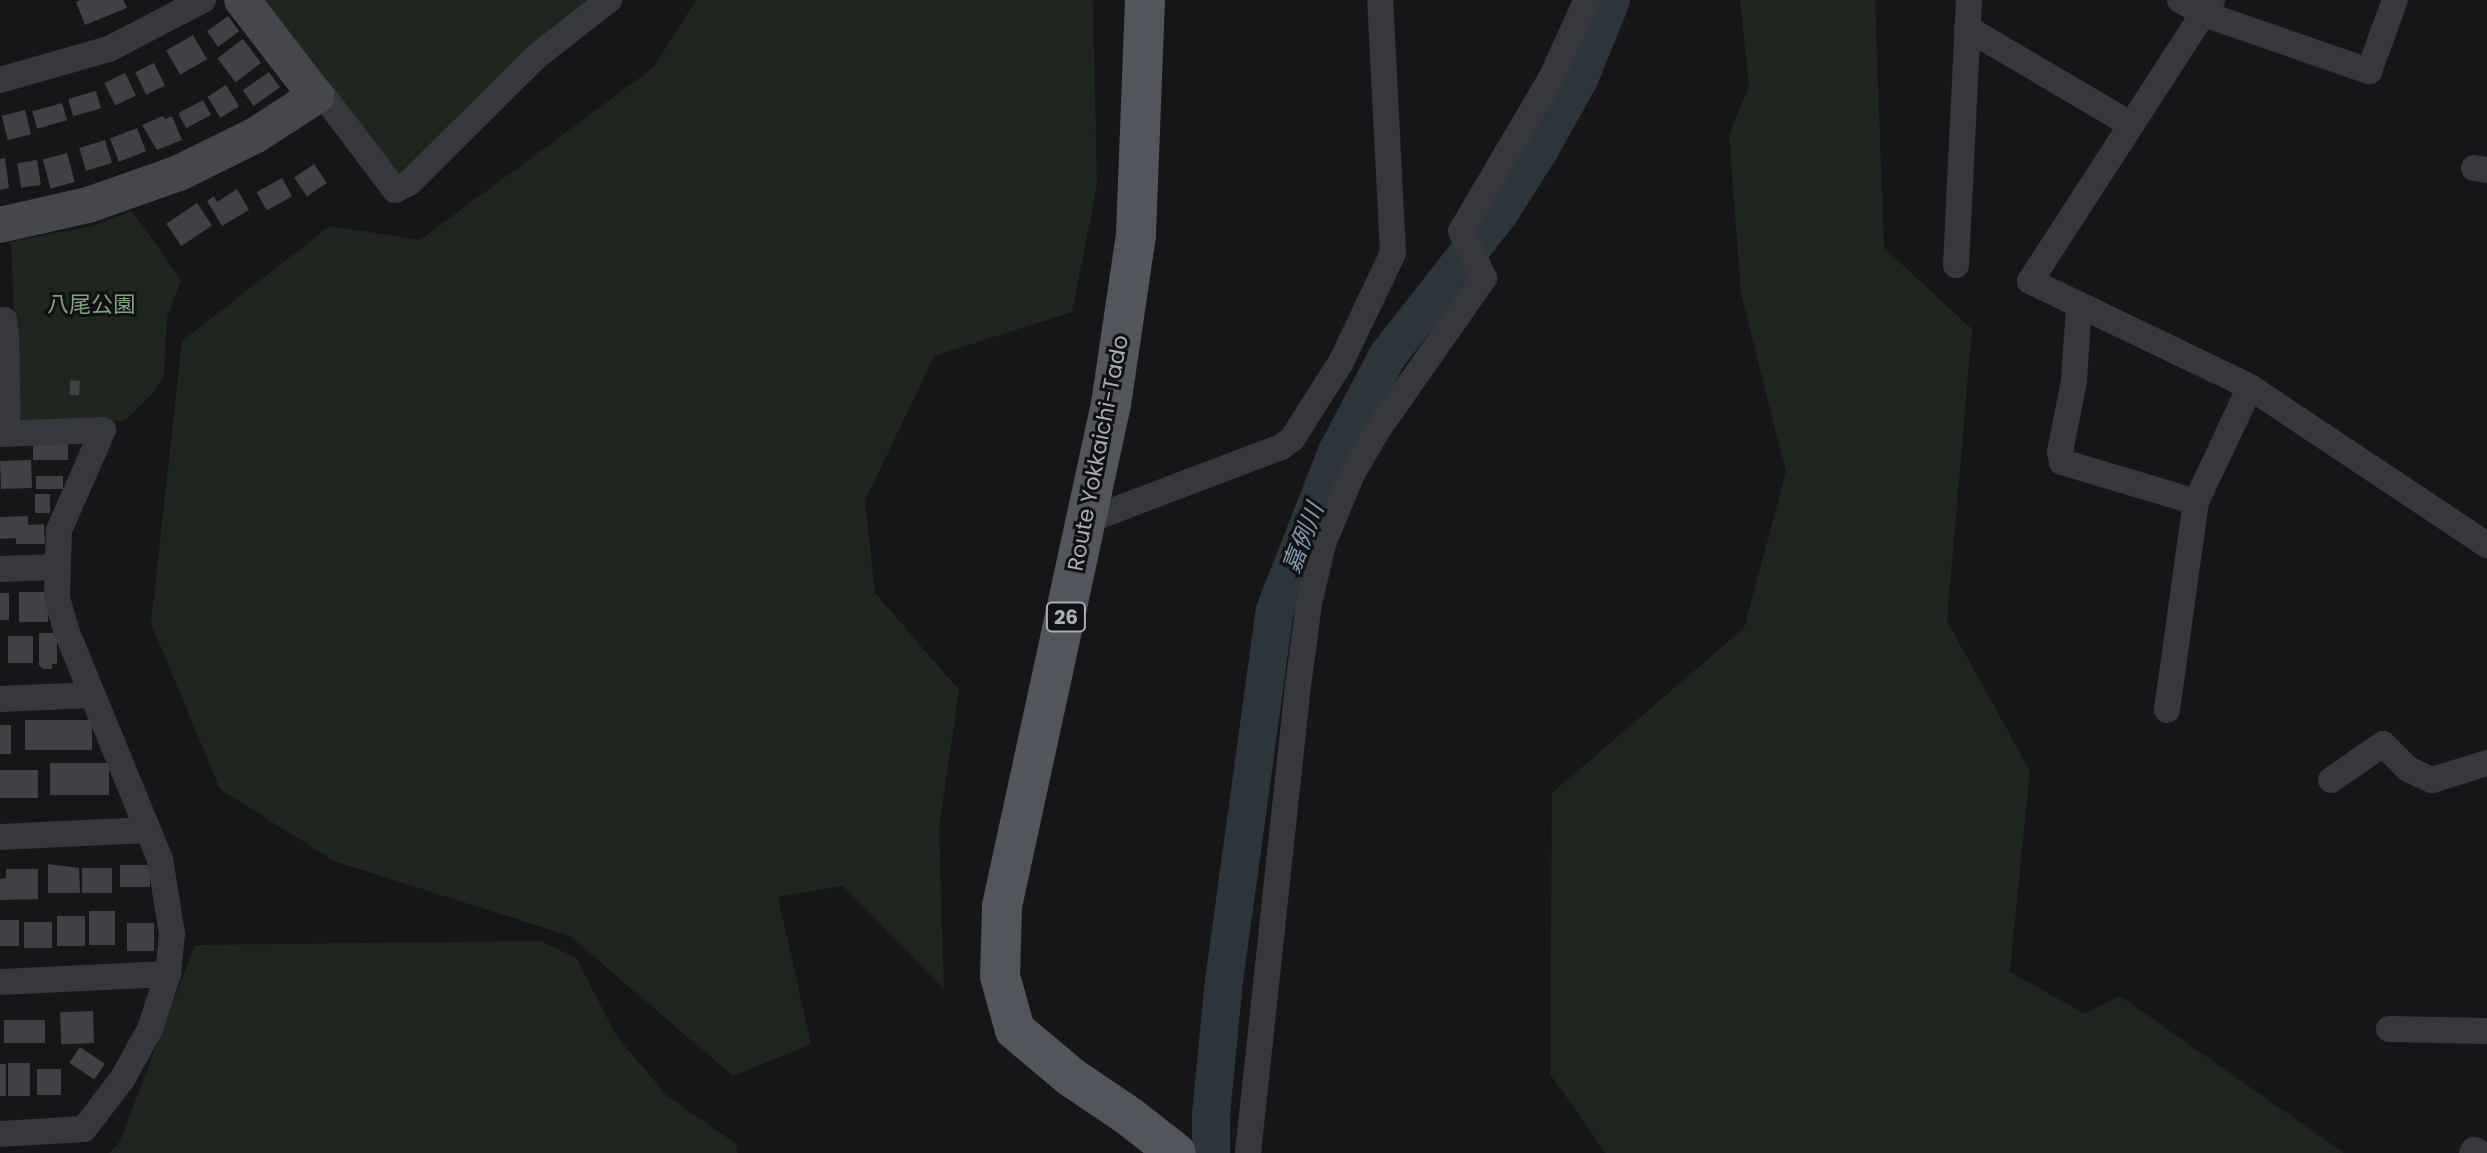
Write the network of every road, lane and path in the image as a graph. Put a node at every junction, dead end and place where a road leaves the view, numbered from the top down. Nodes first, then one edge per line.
1 (203, 0) edge
2 (242, 0) edge
3 (609, 0) edge
4 (1145, 0) edge
5 (1380, 0) edge
6 (1587, 0) edge
7 (1969, 0) edge
8 (2180, 0) edge
9 (2395, 0) edge
10 (2208, 7) edge
11 (1967, 28) junction
12 (0, 80) edge
13 (316, 96) junction
14 (2130, 124) junction
15 (0, 225) edge
16 (1956, 265) dead end
17 (2079, 307) junction
18 (0, 320) edge
19 (2250, 387) junction
20 (4, 434) edge
21 (2196, 502) junction
22 (1086, 521) junction
23 (2487, 545) edge
24 (56, 567) junction
25 (0, 569) edge
26 (92, 695) junction
27 (0, 699) edge
28 (2167, 710) dead end
29 (2487, 763) edge
30 (2331, 780) dead end
31 (147, 830) junction
32 (0, 837) edge
33 (168, 974) junction
34 (0, 982) edge
35 (2389, 1029) dead end
36 (2487, 1031) edge
37 (0, 1134) edge
38 (1176, 1153) edge
39 (1248, 1153) edge
40 (2472, 1153) edge
41 (2480, 1153) edge

1 - 12 street
2 - 13 street
3 - 13 street
4 - 22 main road, Route Yokkaichi-Tado / 26
5 - 22 street
6 - 39 street
7 - 11 street
8 - 10 street
9 - 10 street
10 - 14 street
11 - 14 street
11 - 16 street
13 - 15 street
14 - 17 street
17 - 19 street
17 - 21 street
18 - 20 street
19 - 21 street
19 - 23 street
20 - 24 street
21 - 28 street
22 - 38 main road, Route Yokkaichi-Tado / 26
24 - 25 street
24 - 26 street
26 - 27 street
26 - 31 street
29 - 30 street
31 - 32 street
31 - 33 street
33 - 34 street
33 - 37 street
35 - 36 street
40 - 41 street

